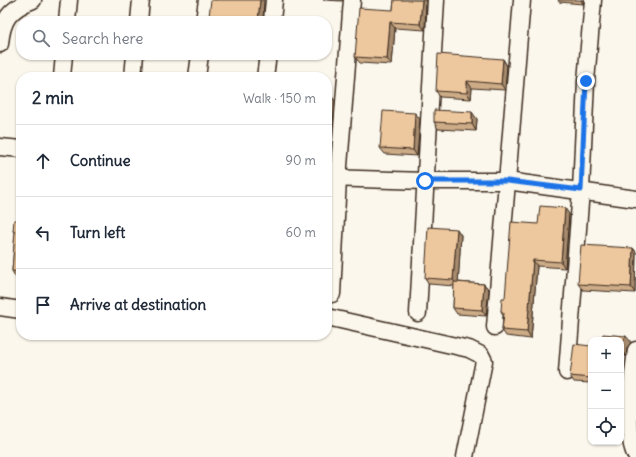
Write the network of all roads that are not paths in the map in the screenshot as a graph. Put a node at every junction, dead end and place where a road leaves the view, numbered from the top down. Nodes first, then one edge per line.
1 (30, 0) edge
2 (68, 0) edge
3 (140, 0) edge
4 (207, 0) edge
5 (274, 0) edge
6 (352, 0) edge
7 (436, 0) edge
8 (522, 0) edge
9 (593, 0) edge
10 (67, 16) edge
11 (139, 16) edge
12 (205, 16) edge
13 (272, 16) edge
14 (0, 44) edge
15 (64, 60) edge
16 (135, 60) edge
17 (199, 60) edge
18 (267, 60) edge
19 (62, 72) edge
20 (133, 72) edge
21 (198, 72) edge
22 (266, 72) edge
23 (0, 147) edge
24 (16, 149) edge
25 (332, 179) edge
26 (425, 181) junction
27 (507, 181) junction
28 (581, 190) junction
29 (636, 199) edge
30 (332, 294) dead end
31 (0, 307) edge
32 (16, 309) edge
33 (418, 313) dead end
34 (332, 318) edge
35 (495, 326) dead end
36 (636, 350) edge
37 (567, 372) dead end
38 (636, 456) edge
39 (465, 457) edge

1 - 14 street
2 - 10 street
3 - 11 street
4 - 12 street
5 - 13 street
6 - 25 street
7 - 26 street
8 - 27 street
9 - 28 street
15 - 19 street
16 - 20 street
17 - 21 street
18 - 22 street
23 - 24 street
25 - 26 street
25 - 30 street
26 - 27 street
26 - 33 street
27 - 28 street
27 - 35 street
28 - 29 street
28 - 37 street
31 - 32 street
34 - 39 street
36 - 38 street

